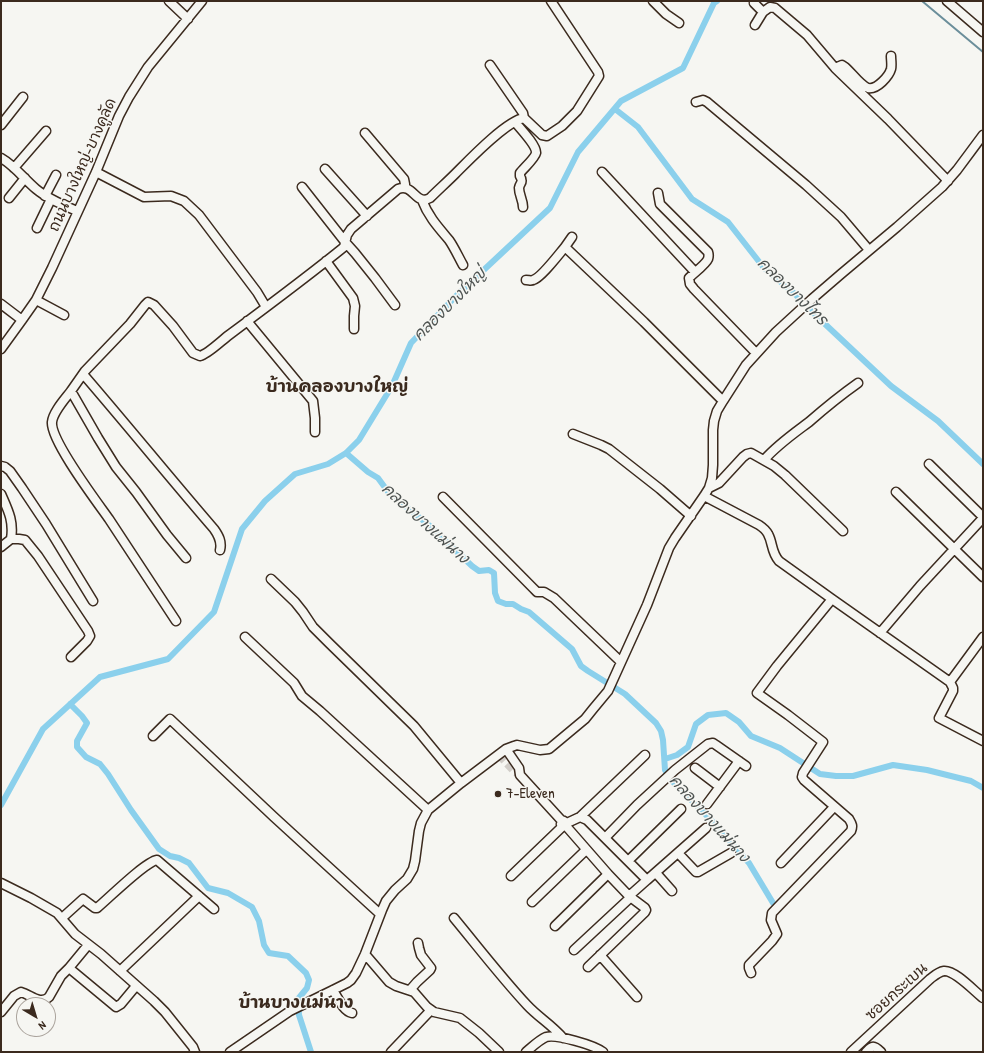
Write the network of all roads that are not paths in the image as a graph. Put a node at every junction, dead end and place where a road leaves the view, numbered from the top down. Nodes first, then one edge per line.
1 (169, 1) edge
2 (202, 1) edge
3 (551, 1) edge
4 (653, 1) edge
5 (947, 1) edge
6 (754, 3) dead end
7 (763, 12) junction
8 (188, 19) junction
9 (679, 23) dead end
10 (755, 25) dead end
11 (983, 32) edge
12 (891, 56) dead end
13 (490, 65) dead end
14 (835, 68) junction
15 (23, 97) dead end
16 (696, 102) dead end
17 (524, 118) junction
18 (515, 122) junction
19 (1, 125) edge
20 (46, 131) dead end
21 (365, 133) dead end
22 (983, 135) edge
23 (2, 159) edge
24 (14, 168) junction
25 (325, 169) dead end
26 (96, 172) junction
27 (602, 172) dead end
28 (56, 175) dead end
29 (25, 178) junction
30 (948, 181) junction
31 (302, 188) dead end
32 (405, 188) junction
33 (658, 193) dead end
34 (10, 198) dead end
35 (48, 198) junction
36 (422, 200) junction
37 (523, 207) dead end
38 (77, 212) junction
39 (366, 216) junction
40 (37, 228) dead end
41 (572, 237) dead end
42 (346, 243) junction
43 (565, 247) junction
44 (869, 250) junction
45 (326, 261) junction
46 (463, 265) dead end
47 (695, 272) junction
48 (526, 280) dead end
49 (36, 300) junction
50 (1, 304) edge
51 (395, 305) dead end
52 (266, 307) junction
53 (64, 315) dead end
54 (22, 320) junction
55 (247, 322) junction
56 (354, 329) dead end
57 (1, 349) edge
58 (756, 353) junction
59 (83, 374) junction
60 (858, 383) dead end
61 (71, 391) junction
62 (723, 401) junction
63 (315, 432) dead end
64 (573, 434) dead end
65 (764, 460) junction
66 (929, 464) dead end
67 (1, 466) edge
68 (709, 488) junction
69 (896, 492) dead end
70 (1, 494) edge
71 (704, 496) junction
72 (444, 497) dead end
73 (691, 516) junction
74 (983, 517) edge
75 (843, 532) dead end
76 (11, 539) junction
77 (1, 547) edge
78 (954, 549) junction
79 (220, 550) dead end
80 (186, 558) dead end
81 (983, 577) edge
82 (271, 579) dead end
83 (832, 599) junction
84 (93, 601) dead end
85 (176, 621) dead end
86 (880, 633) junction
87 (245, 637) dead end
88 (983, 637) edge
89 (71, 657) dead end
90 (621, 662) junction
91 (950, 682) junction
92 (153, 736) dead end
93 (983, 740) edge
94 (506, 750) junction
95 (645, 755) dead end
96 (695, 768) dead end
97 (461, 782) junction
98 (720, 786) junction
99 (707, 804) dead end
100 (834, 807) junction
101 (681, 809) dead end
102 (428, 810) junction
103 (580, 817) junction
104 (564, 824) junction
105 (706, 828) dead end
106 (605, 838) junction
107 (586, 850) junction
108 (678, 853) junction
109 (731, 853) dead end
110 (628, 861) junction
111 (781, 863) dead end
112 (656, 873) junction
113 (608, 874) junction
114 (511, 876) dead end
115 (648, 880) junction
116 (1, 883) edge
117 (672, 891) dead end
118 (199, 896) junction
119 (630, 896) junction
120 (532, 902) dead end
121 (214, 909) dead end
122 (380, 914) junction
123 (62, 918) junction
124 (454, 918) dead end
125 (555, 926) dead end
126 (418, 944) dead end
127 (88, 945) junction
128 (574, 950) dead end
129 (365, 954) junction
130 (600, 955) junction
131 (588, 967) dead end
132 (69, 968) junction
133 (120, 971) junction
134 (751, 973) dead end
135 (136, 986) junction
136 (333, 990) junction
137 (410, 990) junction
138 (637, 997) dead end
139 (983, 998) edge
140 (431, 1010) junction
141 (1, 1012) edge
142 (352, 1013) dead end
143 (563, 1038) junction
144 (195, 1052) edge
145 (230, 1052) edge
146 (391, 1052) edge
147 (499, 1052) edge
148 (526, 1052) edge
149 (603, 1052) edge
150 (851, 1052) edge
151 (866, 1052) edge
152 (881, 1052) edge

1 - 8 street
2 - 8 street, ถนนบางใหญ่-บางคูลัด
3 - 17 street
4 - 9 street
5 - 11 street
6 - 7 street
7 - 10 street
7 - 14 street
8 - 26 street, ถนนบางใหญ่-บางคูลัด
12 - 14 street
13 - 17 street
14 - 30 street
15 - 19 street
16 - 44 street
17 - 18 street
18 - 36 street
18 - 37 street
20 - 24 street
21 - 32 street
22 - 30 street
23 - 24 street
24 - 29 street
25 - 39 street
26 - 38 street, ถนนบางใหญ่-บางคูลัด
26 - 52 street
27 - 47 street
28 - 35 street
29 - 34 street
29 - 35 street
30 - 44 street
31 - 42 street
32 - 36 street
32 - 39 street
33 - 47 street
35 - 38 street
35 - 40 street
36 - 46 street
38 - 49 street, ถนนบางใหญ่-บางคูลัด
39 - 42 street
41 - 43 street
42 - 45 street
42 - 51 street
43 - 48 street
43 - 62 street
44 - 58 street
45 - 52 street
45 - 56 street
47 - 58 street
49 - 53 street
49 - 54 street, ถนนบางใหญ่-บางคูลัด
50 - 54 street
52 - 55 street
54 - 57 street, ถนนบางใหญ่-บางคูลัด
55 - 59 street
55 - 63 street
58 - 62 street
59 - 61 street
59 - 79 street
60 - 65 street
61 - 80 street
61 - 85 street
62 - 68 street
64 - 73 street
65 - 68 street
65 - 75 street
66 - 74 street
67 - 84 street
68 - 71 street
69 - 78 street
70 - 76 street
71 - 73 street
71 - 83 street
72 - 90 street
73 - 90 street
74 - 78 street
76 - 77 street
76 - 89 street
78 - 81 street
78 - 86 street
82 - 97 street
83 - 86 street
83 - 100 street
86 - 91 street
87 - 102 street
88 - 91 street
90 - 94 street
91 - 93 street
92 - 122 street
94 - 97 street
94 - 104 street
95 - 103 street
96 - 98 street
97 - 102 street
98 - 99 street
98 - 106 street
100 - 111 street
100 - 134 street
101 - 110 street
102 - 122 street
103 - 104 street
103 - 106 street
104 - 107 street
104 - 114 street
105 - 108 street
106 - 110 street
107 - 113 street
107 - 120 street
108 - 109 street
108 - 112 street
110 - 115 street
112 - 115 street
112 - 117 street
113 - 119 street
113 - 125 street
115 - 119 street
116 - 123 street
118 - 121 street
118 - 123 street
118 - 133 street
119 - 128 street
119 - 130 street
122 - 129 street
123 - 127 street
124 - 143 street
126 - 137 street
127 - 132 street
127 - 133 street
129 - 136 street
129 - 137 street
130 - 131 street
130 - 138 street
132 - 135 street
132 - 141 street
133 - 135 street
135 - 144 street
136 - 142 street
136 - 145 street
137 - 140 street
139 - 150 street, ซอยกระเบน
140 - 146 street
140 - 147 street
143 - 148 street
143 - 149 street
151 - 152 street

